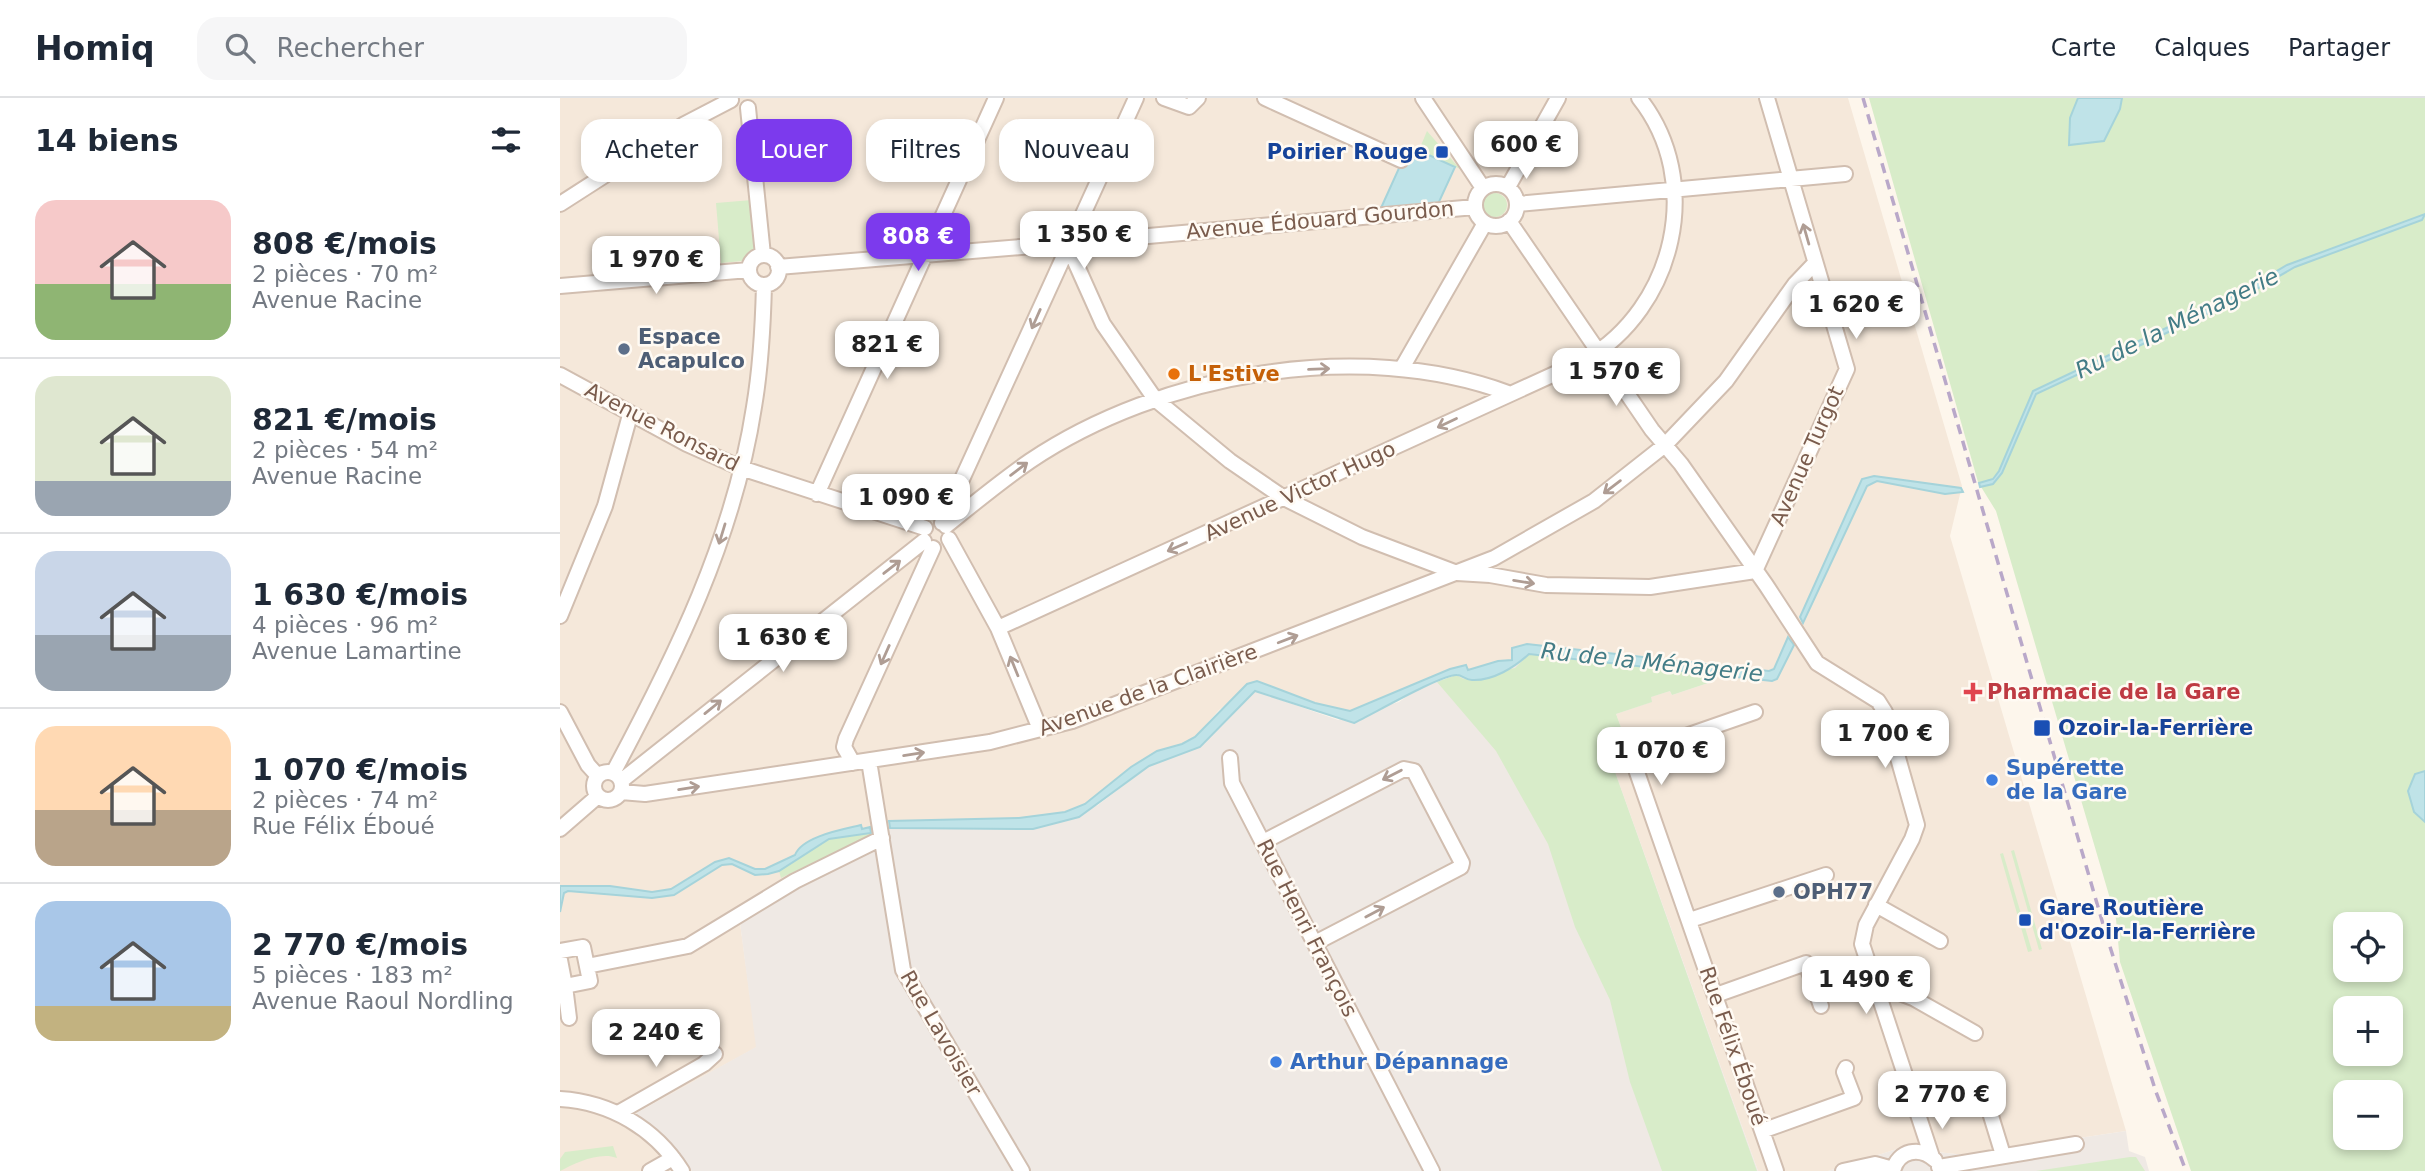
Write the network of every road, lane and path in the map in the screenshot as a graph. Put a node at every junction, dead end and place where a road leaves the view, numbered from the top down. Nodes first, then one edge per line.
1 (996, 98) edge
2 (1136, 98) edge
3 (1164, 98) edge
4 (1198, 98) edge
5 (1265, 98) edge
6 (1558, 98) edge
7 (1639, 98) edge
8 (1767, 98) edge
9 (731, 99) edge
10 (1428, 101) edge
11 (753, 103) edge
12 (1401, 160) dead end
13 (1845, 174) dead end
14 (1790, 179) junction
15 (1508, 187) junction
16 (1483, 188) junction
17 (1675, 188) junction
18 (560, 204) edge
19 (1517, 204) junction
20 (1475, 207) junction
21 (1509, 221) junction
22 (1485, 223) junction
23 (1078, 238) junction
24 (1065, 252) junction
25 (925, 254) junction
26 (763, 255) junction
27 (1815, 263) junction
28 (778, 267) junction
29 (749, 270) junction
30 (764, 285) junction
31 (560, 286) edge
32 (1600, 351) junction
33 (1402, 368) junction
34 (560, 375) edge
35 (1508, 394) junction
36 (1156, 399) junction
37 (630, 415) junction
38 (1665, 444) junction
39 (741, 468) junction
40 (817, 494) junction
41 (1284, 498) junction
42 (946, 530) junction
43 (928, 539) junction
44 (1755, 571) junction
45 (1457, 573) junction
46 (560, 616) edge
47 (998, 628) junction
48 (560, 712) edge
49 (1755, 712) dead end
50 (1040, 729) junction
51 (1230, 758) dead end
52 (869, 761) junction
53 (853, 763) junction
54 (598, 776) junction
55 (619, 782) junction
56 (598, 796) junction
57 (560, 829) edge
58 (882, 838) junction
59 (1263, 842) junction
60 (1826, 875) dead end
61 (1876, 905) junction
62 (1690, 920) junction
63 (1940, 941) dead end
64 (1315, 943) junction
65 (560, 951) edge
66 (560, 960) edge
67 (587, 966) junction
68 (1874, 983) junction
69 (565, 986) junction
70 (1716, 995) junction
71 (1821, 1006) dead end
72 (569, 1018) dead end
73 (1975, 1033) dead end
74 (715, 1054) dead end
75 (1846, 1068) dead end
76 (1984, 1093) dead end
77 (560, 1099) edge
78 (618, 1113) junction
79 (1919, 1116) junction
80 (1762, 1131) junction
81 (2076, 1144) dead end
82 (1904, 1155) junction
83 (2003, 1155) junction
84 (673, 1158) junction
85 (1937, 1165) edge
86 (1893, 1170) edge
87 (650, 1171) edge
88 (682, 1171) edge
89 (1022, 1171) edge
90 (1432, 1171) edge
91 (1776, 1171) edge
92 (1843, 1171) edge

1 - 25 street
2 - 23 street
3 - 4 street
5 - 12 street
6 - 15 street
7 - 17 street, Avenue Victor Hugo
8 - 14 street, Avenue Turgot
9 - 11 street
9 - 18 street
10 - 16 street
11 - 26 street
13 - 14 street
14 - 17 street
27 -> 14 street, Avenue Turgot
15 - 16 street
15 - 19 street
16 - 20 street
17 - 19 street
17 - 32 street, Avenue Victor Hugo
19 - 21 street
20 - 22 street
20 - 23 street, Avenue Édouard Gourdon
21 - 22 street
21 - 32 street
22 - 33 street
23 - 24 street
23 - 24 street
24 - 25 street
24 - 36 street
24 -> 42 street
25 - 28 street
25 - 40 street
26 - 28 street
26 - 29 street
27 - 38 street, Avenue de la Clairière
27 - 44 street, Avenue Turgot
28 - 30 street
29 - 30 street
29 - 31 street
30 - 39 street
32 - 35 street, Avenue Victor Hugo
32 - 38 street
33 - 35 street
36 -> 33 street
34 - 37 street, Avenue Ronsard
35 -> 41 street, Avenue Victor Hugo
36 - 41 street
42 -> 36 street
37 - 39 street, Avenue Ronsard
37 - 46 street
38 - 44 street
38 -> 45 street, Avenue de la Clairière
39 - 40 street, Avenue Ronsard
39 -> 55 street
40 - 43 street, Avenue Ronsard
41 - 45 street
41 -> 47 street, Avenue Victor Hugo
42 - 43 street
42 - 43 street
42 - 47 street
43 -> 53 street
55 -> 43 street
45 -> 44 street
44 - 61 street
50 -> 45 street, Avenue de la Clairière
50 -> 47 street
48 - 54 street
49 - 62 street, Rue Félix Éboué
52 -> 50 street, Avenue de la Clairière
51 - 59 street, Rue Henri François
52 - 53 street, Avenue de la Clairière
52 - 58 street, Rue Lavoisier
55 -> 53 street, Avenue de la Clairière
54 - 55 street
54 - 56 street
55 - 56 street
56 - 57 street
58 - 67 street
58 - 89 street, Rue Lavoisier
59 - 64 street, Rue Henri François
64 -> 59 street
60 - 62 street
61 - 63 street
61 - 68 street
62 - 70 street, Rue Félix Éboué
64 - 90 street, Rue Henri François
65 - 67 street
66 - 69 street
67 - 69 street
68 - 73 street
68 - 79 street
69 - 72 street
70 - 71 street
70 - 80 street, Rue Félix Éboué
74 - 78 street
75 - 80 street
76 - 83 street
77 - 78 street
78 - 84 street
79 - 82 street
79 - 85 street
80 - 91 street, Rue Félix Éboué
81 - 83 street
82 - 85 street
82 - 86 street
83 - 85 street
84 - 87 street
84 - 88 street
86 - 92 street

